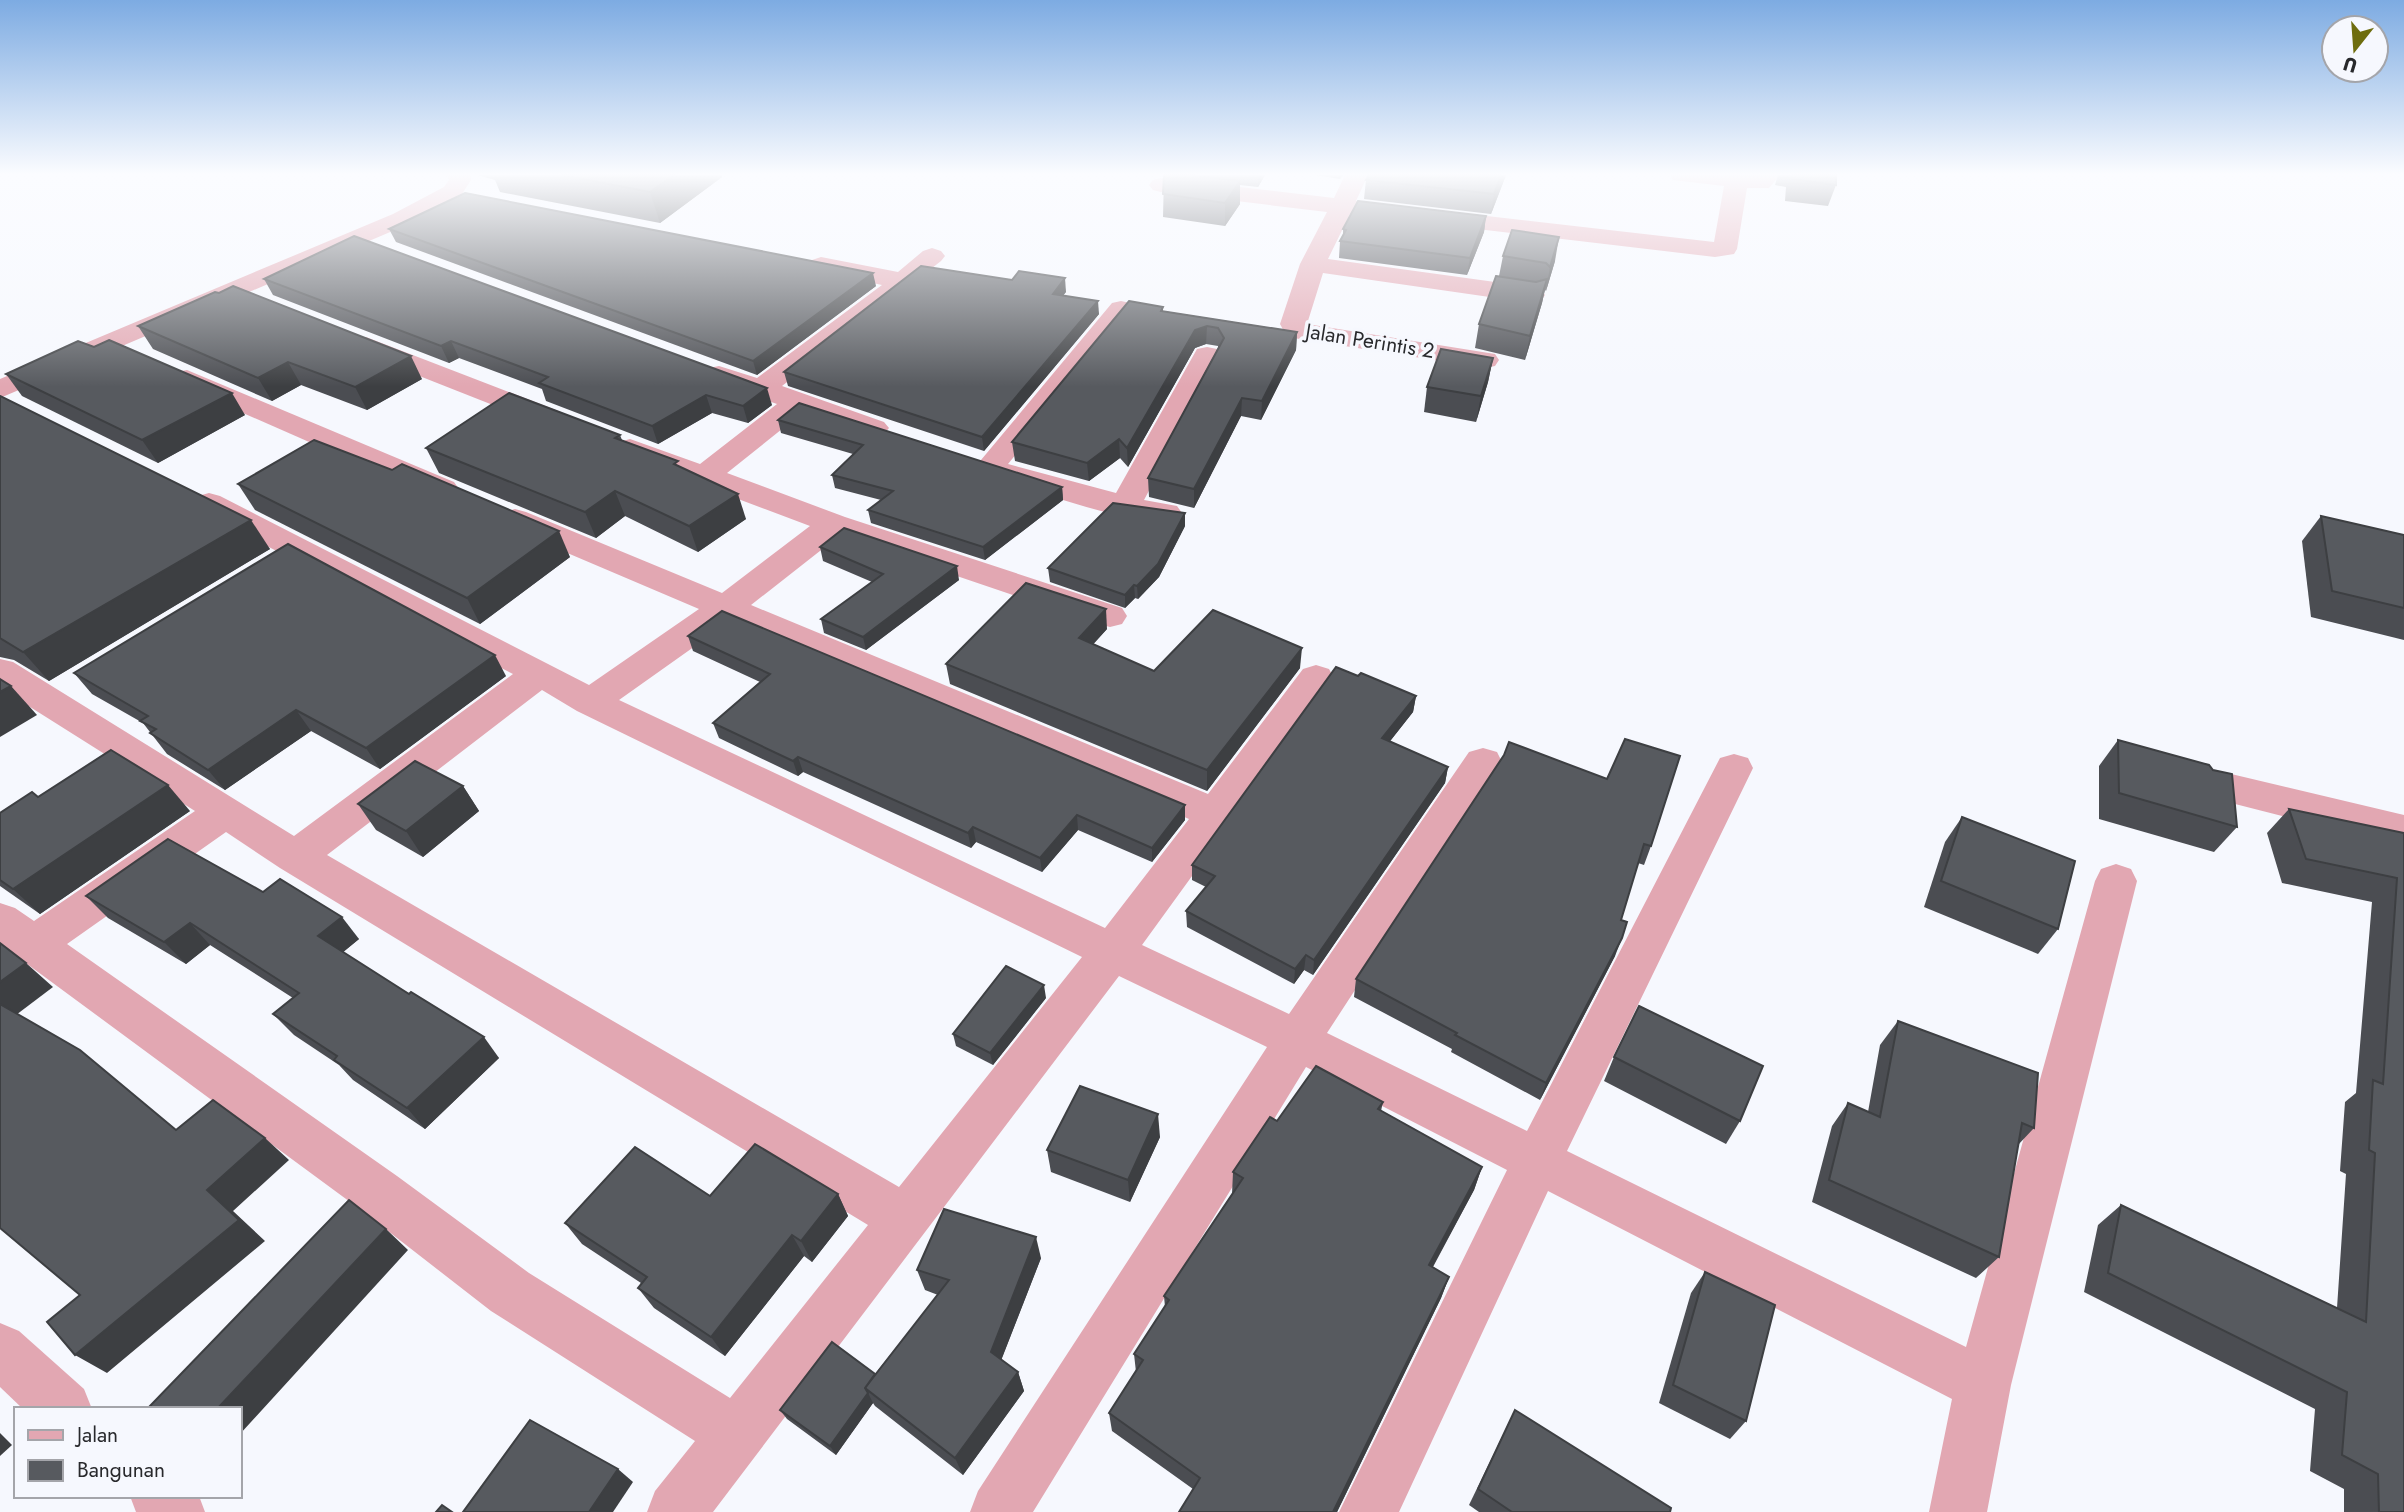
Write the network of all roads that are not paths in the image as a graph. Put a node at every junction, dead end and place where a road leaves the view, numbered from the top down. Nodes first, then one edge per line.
1 (341, 246) edge
2 (373, 246) edge
3 (1323, 246) edge
4 (1677, 246) edge
5 (1725, 246) edge
6 (395, 254) edge
7 (932, 256) dead end
8 (793, 260) edge
9 (1313, 264) junction
10 (903, 281) junction
11 (234, 292) junction
12 (1532, 295) edge
13 (265, 304) edge
14 (1121, 309) edge
15 (336, 332) edge
16 (107, 342) junction
17 (1207, 355) dead end
18 (1485, 360) edge
19 (696, 365) edge
20 (761, 389) junction
21 (8, 400) edge
22 (797, 402) junction
23 (896, 435) edge
24 (704, 476) junction
25 (175, 486) edge
26 (1125, 506) junction
27 (1180, 515) edge
28 (834, 524) junction
29 (300, 548) junction
30 (264, 570) edge
31 (725, 608) junction
32 (1110, 616) dead end
33 (0, 671) edge
34 (540, 673) junction
35 (1316, 678) dead end
36 (590, 702) junction
37 (1483, 762) dead end
38 (1734, 768) dead end
39 (2206, 783) edge
40 (226, 811) junction
41 (1216, 814) junction
42 (2404, 831) edge
43 (295, 857) junction
44 (2116, 881) dead end
45 (16, 932) edge
46 (1113, 951) junction
47 (1297, 1040) junction
48 (1537, 1161) junction
49 (904, 1218) junction
50 (0, 1350) edge
51 (1983, 1385) junction
52 (62, 1407) edge
53 (737, 1435) junction
54 (161, 1498) edge
55 (176, 1512) edge
56 (676, 1512) edge
57 (999, 1512) edge
58 (1368, 1512) edge
59 (1958, 1512) edge

1 - 11 street
2 - 6 street
3 - 9 street, Jalan Perintis 2
4 - 5 street
7 - 10 street
8 - 10 street
9 - 12 street
9 - 18 street, Jalan Perintis 2
10 - 20 street
11 - 13 street
11 - 16 street
14 - 26 street
15 - 24 street
16 - 21 street
16 - 31 street
17 - 26 street
19 - 20 street
20 - 22 street
22 - 23 street
22 - 24 street
24 - 28 street
25 - 29 street
26 - 27 street
28 - 31 street
28 - 32 street
29 - 30 street
29 - 34 street
31 - 36 street
31 - 41 street
33 - 40 street
34 - 36 street
34 - 43 street
35 - 41 street
36 - 46 street
37 - 47 street
38 - 48 street
39 - 42 street
40 - 43 street
40 - 45 street
41 - 46 street
43 - 49 street
44 - 51 street
45 - 53 street
46 - 47 street
46 - 49 street
47 - 48 street
47 - 57 street
48 - 51 street
48 - 58 street
49 - 53 street
50 - 52 street
51 - 59 street
53 - 56 street
54 - 55 street

